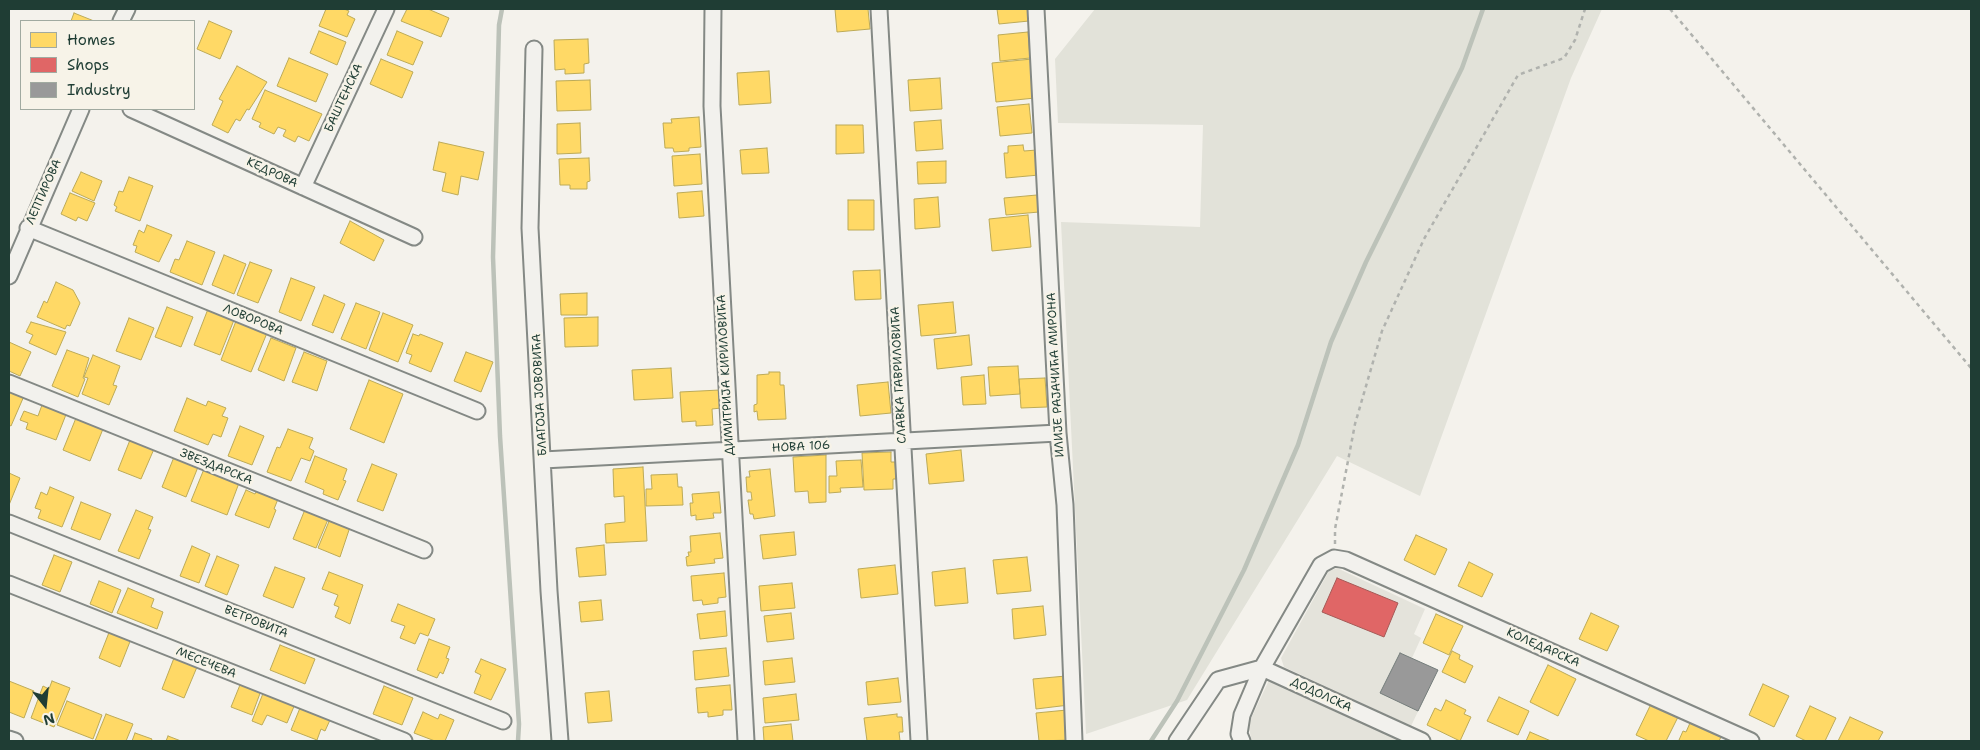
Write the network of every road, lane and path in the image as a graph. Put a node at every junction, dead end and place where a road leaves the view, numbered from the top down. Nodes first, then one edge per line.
1 (386, 9) edge
2 (713, 9) edge
3 (879, 9) edge
4 (1036, 9) edge
5 (1585, 9) edge
6 (1670, 9) edge
7 (534, 49) dead end
8 (81, 110) edge
9 (133, 110) edge
10 (303, 187) junction
11 (28, 228) junction
12 (414, 237) dead end
13 (9, 276) edge
14 (1971, 368) edge
15 (9, 383) edge
16 (477, 411) dead end
17 (1058, 433) junction
18 (903, 441) junction
19 (730, 450) junction
20 (543, 460) junction
21 (9, 523) edge
22 (424, 550) dead end
23 (1334, 558) junction
24 (9, 584) edge
25 (1262, 668) junction
26 (1218, 680) junction
27 (1249, 698) junction
28 (502, 721) dead end
29 (9, 739) edge
30 (15, 741) edge
31 (404, 741) edge
32 (560, 741) edge
33 (746, 741) edge
34 (919, 741) edge
35 (1074, 741) edge
36 (1177, 741) edge
37 (1242, 741) edge
38 (1422, 741) edge
39 (1751, 741) edge

1 - 10 street, БАШТЕНСКА
2 - 19 street, ДИМИТРИЈА КИРИЛОВИЋА
3 - 18 street, СЛАВКА ГАВРИЛОВИЋА
4 - 17 street, ИЛИЈЕ РАЈАЧИЋА МИРОНА
5 - 23 path
6 - 14 path
7 - 20 street, БЛАГОЈА ЈОВОВИЋА
8 - 11 street, ЛЕПТИРОВА
9 - 10 street, КЕДРОВА
10 - 12 street, КЕДРОВА
11 - 13 street, ЛЕПТИРОВА
11 - 16 street, ЛОВОРОВА
15 - 22 street, ЗВЕЗДАРСКА
17 - 18 street, НОВА 106
17 - 35 street, ИЛИЈЕ РАЈАЧИЋА МИРОНА
18 - 19 street, НОВА 106
18 - 34 street, СЛАВКА ГАВРИЛОВИЋА
19 - 20 street, НОВА 106
19 - 33 street, ДИМИТРИЈА КИРИЛОВИЋА
20 - 32 street, БЛАГОЈА ЈОВОВИЋА
21 - 28 street, ВЕТРОВИТА
23 - 25 street
23 - 39 street, КОЛЕДАРСКА
24 - 31 street, МЕСЕЧЕВА
25 - 26 street
25 - 27 street
25 - 38 street, ДОДОЛСКА
26 - 27 street
26 - 36 street
27 - 37 street
29 - 30 street

